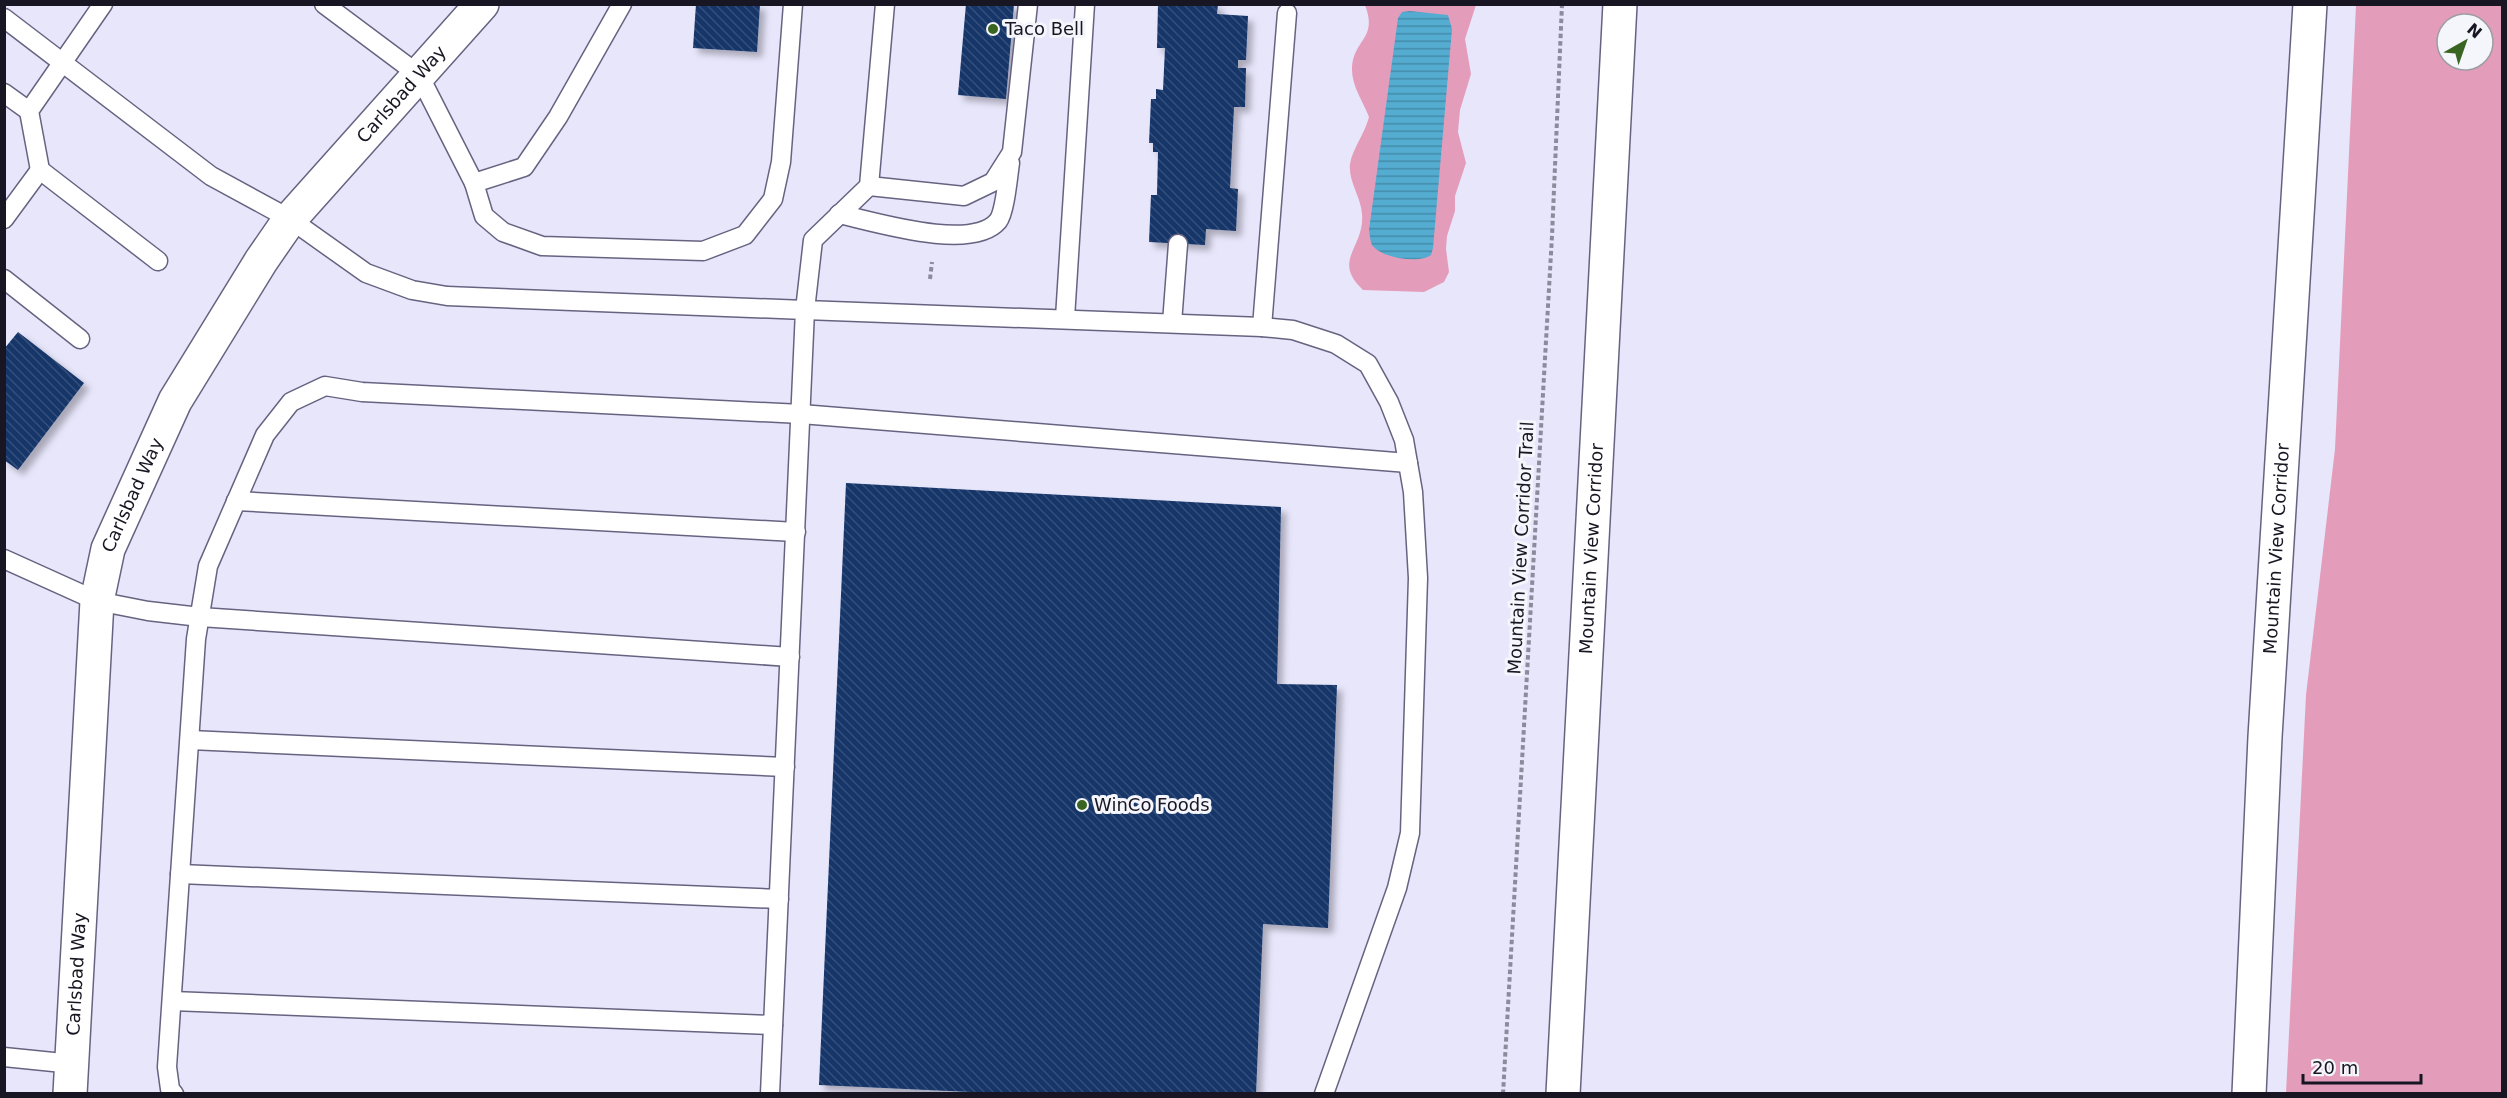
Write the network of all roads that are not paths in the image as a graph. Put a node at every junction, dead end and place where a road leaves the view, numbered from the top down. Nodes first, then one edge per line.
1 (103, 4) edge
2 (324, 4) edge
3 (482, 4) edge
4 (622, 4) edge
5 (793, 4) edge
6 (885, 4) edge
7 (1028, 4) edge
8 (1085, 4) edge
9 (1620, 4) edge
10 (2310, 4) edge
11 (1287, 13) dead end
12 (4, 18) edge
13 (63, 62) junction
14 (419, 75) junction
15 (4, 93) edge
16 (29, 111) junction
17 (1012, 152) junction
18 (40, 170) junction
19 (474, 183) junction
20 (869, 186) junction
21 (839, 214) junction
22 (4, 219) edge
23 (290, 219) junction
24 (1178, 244) dead end
25 (158, 261) dead end
26 (4, 279) edge
27 (806, 310) junction
28 (1065, 318) junction
29 (1172, 323) junction
30 (1262, 327) junction
31 (80, 339) dead end
32 (801, 414) junction
33 (1408, 463) junction
34 (236, 501) junction
35 (796, 532) junction
36 (4, 559) edge
37 (97, 601) junction
38 (200, 617) junction
39 (790, 657) junction
40 (190, 740) junction
41 (785, 767) junction
42 (180, 874) junction
43 (779, 899) junction
44 (172, 1001) junction
45 (773, 1025) junction
46 (4, 1057) edge
47 (72, 1078) edge
48 (174, 1094) edge
49 (770, 1094) edge
50 (1324, 1094) edge
51 (1563, 1094) edge
52 (2249, 1094) edge

1 - 13 lane
2 - 14 lane
3 - 14 main road, Carlsbad Way
4 - 19 lane
5 - 19 lane
6 - 20 lane
7 - 17 lane
8 - 28 lane
9 - 51 main road, Mountain View Corridor
10 - 52 main road, Mountain View Corridor
11 - 30 lane
12 - 13 lane
13 - 16 lane
13 - 23 lane
14 - 19 lane
14 - 23 main road, Carlsbad Way
15 - 16 lane
16 - 18 lane
17 - 20 lane
17 - 21 lane
18 - 22 lane
18 - 25 lane
20 - 21 lane
21 - 27 lane
23 - 27 lane
23 - 37 main road, Carlsbad Way
24 - 29 lane
26 - 31 lane
27 - 28 lane
27 - 32 lane
28 - 29 lane
29 - 30 lane
30 - 33 lane
32 - 33 lane
32 - 34 lane
32 - 35 lane
33 - 50 lane
34 - 35 lane
34 - 38 lane
35 - 39 lane
36 - 37 lane
37 - 38 lane
37 - 47 main road, Carlsbad Way
38 - 39 lane
38 - 40 lane
39 - 41 lane
40 - 41 lane
40 - 42 lane
41 - 43 lane
42 - 43 lane
42 - 44 lane
43 - 45 lane
44 - 45 lane
44 - 48 lane
45 - 49 lane
46 - 47 lane

